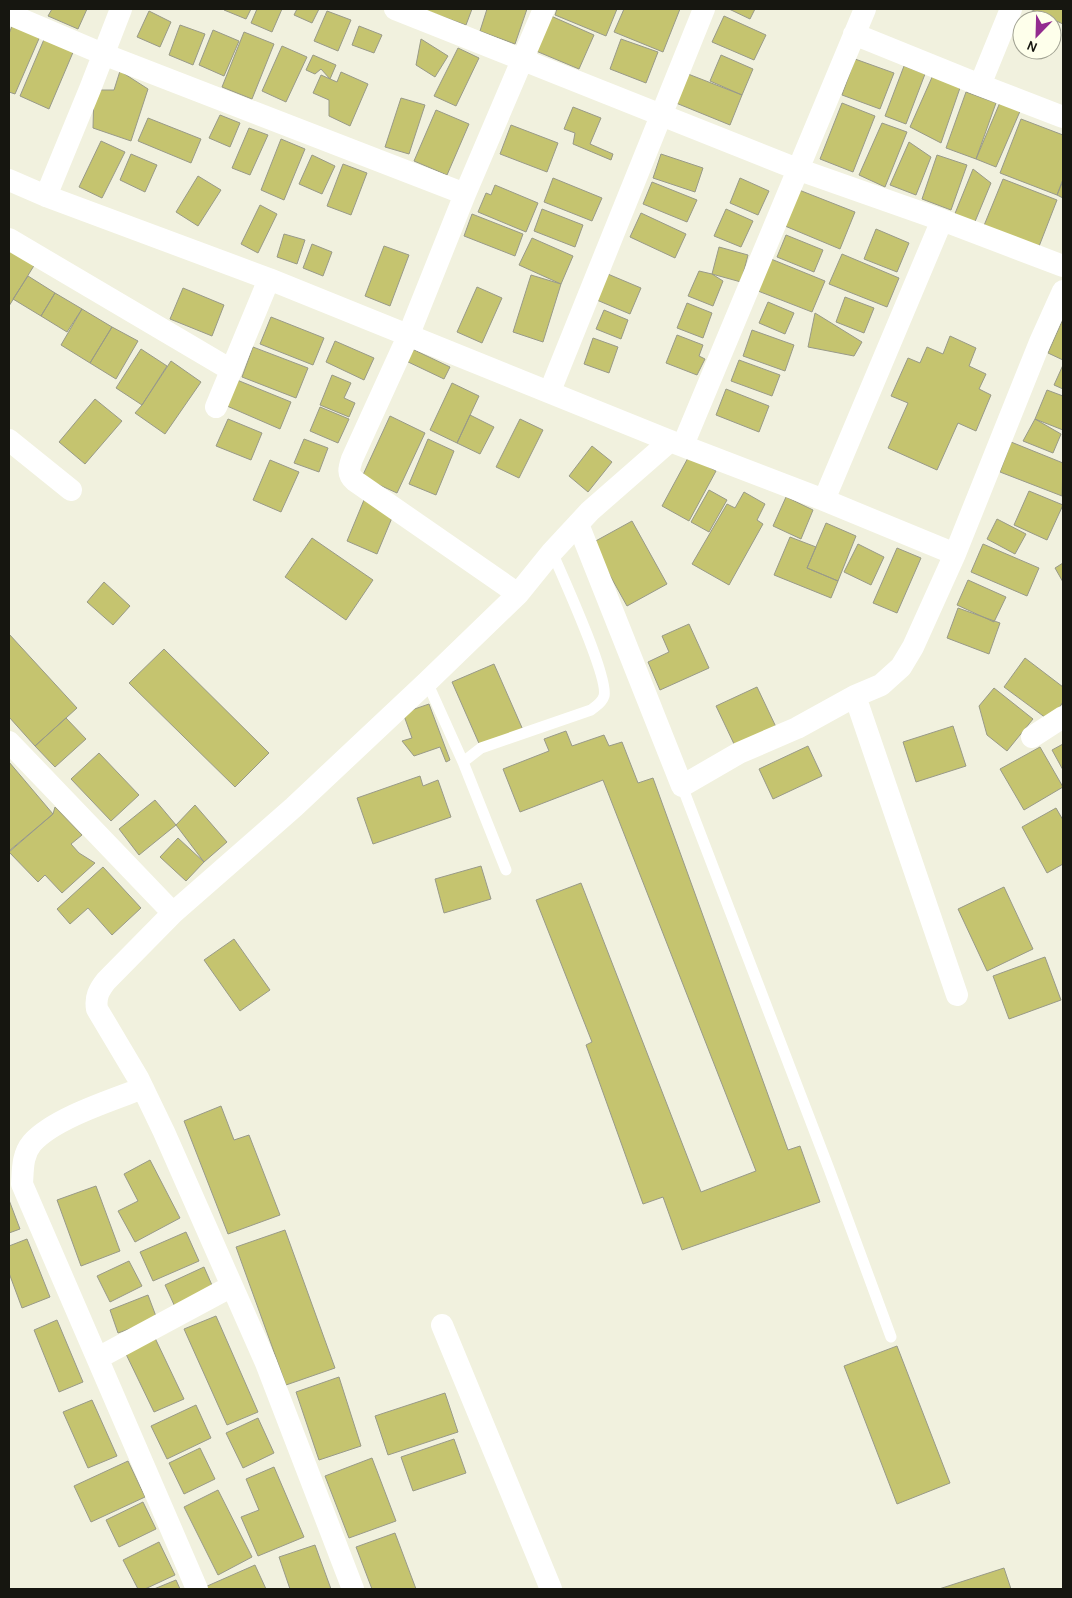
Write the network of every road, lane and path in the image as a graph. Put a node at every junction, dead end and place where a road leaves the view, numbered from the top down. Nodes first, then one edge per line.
1 (121, 9) edge
2 (395, 9) edge
3 (544, 9) edge
4 (704, 9) edge
5 (865, 9) edge
6 (1011, 9) edge
7 (9, 14) edge
8 (854, 34) junction
9 (103, 54) junction
10 (523, 60) junction
11 (980, 85) junction
12 (661, 115) junction
13 (1063, 117) edge
14 (797, 169) junction
15 (9, 180) edge
16 (465, 194) junction
17 (46, 196) junction
18 (942, 220) junction
19 (9, 239) edge
20 (1063, 266) edge
21 (269, 279) junction
22 (1063, 291) edge
23 (409, 334) junction
24 (231, 370) junction
25 (550, 391) junction
26 (216, 407) dead end
27 (9, 440) edge
28 (676, 443) junction
29 (71, 490) dead end
30 (824, 500) junction
31 (578, 524) junction
32 (552, 552) junction
33 (954, 554) junction
34 (518, 594) junction
35 (427, 682) junction
36 (855, 696) junction
37 (1063, 717) edge
38 (1032, 737) dead end
39 (9, 742) edge
40 (463, 762) junction
41 (682, 786) junction
42 (506, 870) dead end
43 (173, 913) junction
44 (957, 995) dead end
45 (144, 1088) junction
46 (232, 1286) junction
47 (442, 1325) dead end
48 (891, 1337) dead end
49 (98, 1358) junction
50 (197, 1589) edge
51 (354, 1589) edge
52 (551, 1589) edge

1 - 9 street
2 - 10 street
3 - 10 street
4 - 12 street
5 - 8 street
6 - 11 street
7 - 9 street
8 - 11 street
8 - 14 street
9 - 16 street
9 - 17 street
10 - 12 street
10 - 16 street
11 - 13 street
12 - 14 street
12 - 25 street
14 - 18 street
14 - 28 street
15 - 17 street
16 - 23 street
17 - 21 street
18 - 20 street
18 - 30 street
19 - 24 street
21 - 23 street
21 - 24 street
22 - 33 street
23 - 25 street
23 - 34 street
24 - 26 street
25 - 28 street
27 - 29 street
28 - 30 street
28 - 31 street
30 - 33 street
31 - 32 street
31 - 41 street
32 - 34 street
32 - 40 lane
33 - 36 street
34 - 35 street
35 - 40 lane
35 - 43 street
36 - 41 street
36 - 44 street
37 - 38 street
39 - 43 street
40 - 42 lane
41 - 48 lane
43 - 45 street
45 - 46 street
45 - 49 street
46 - 49 street
46 - 51 street
47 - 52 street
49 - 50 street

